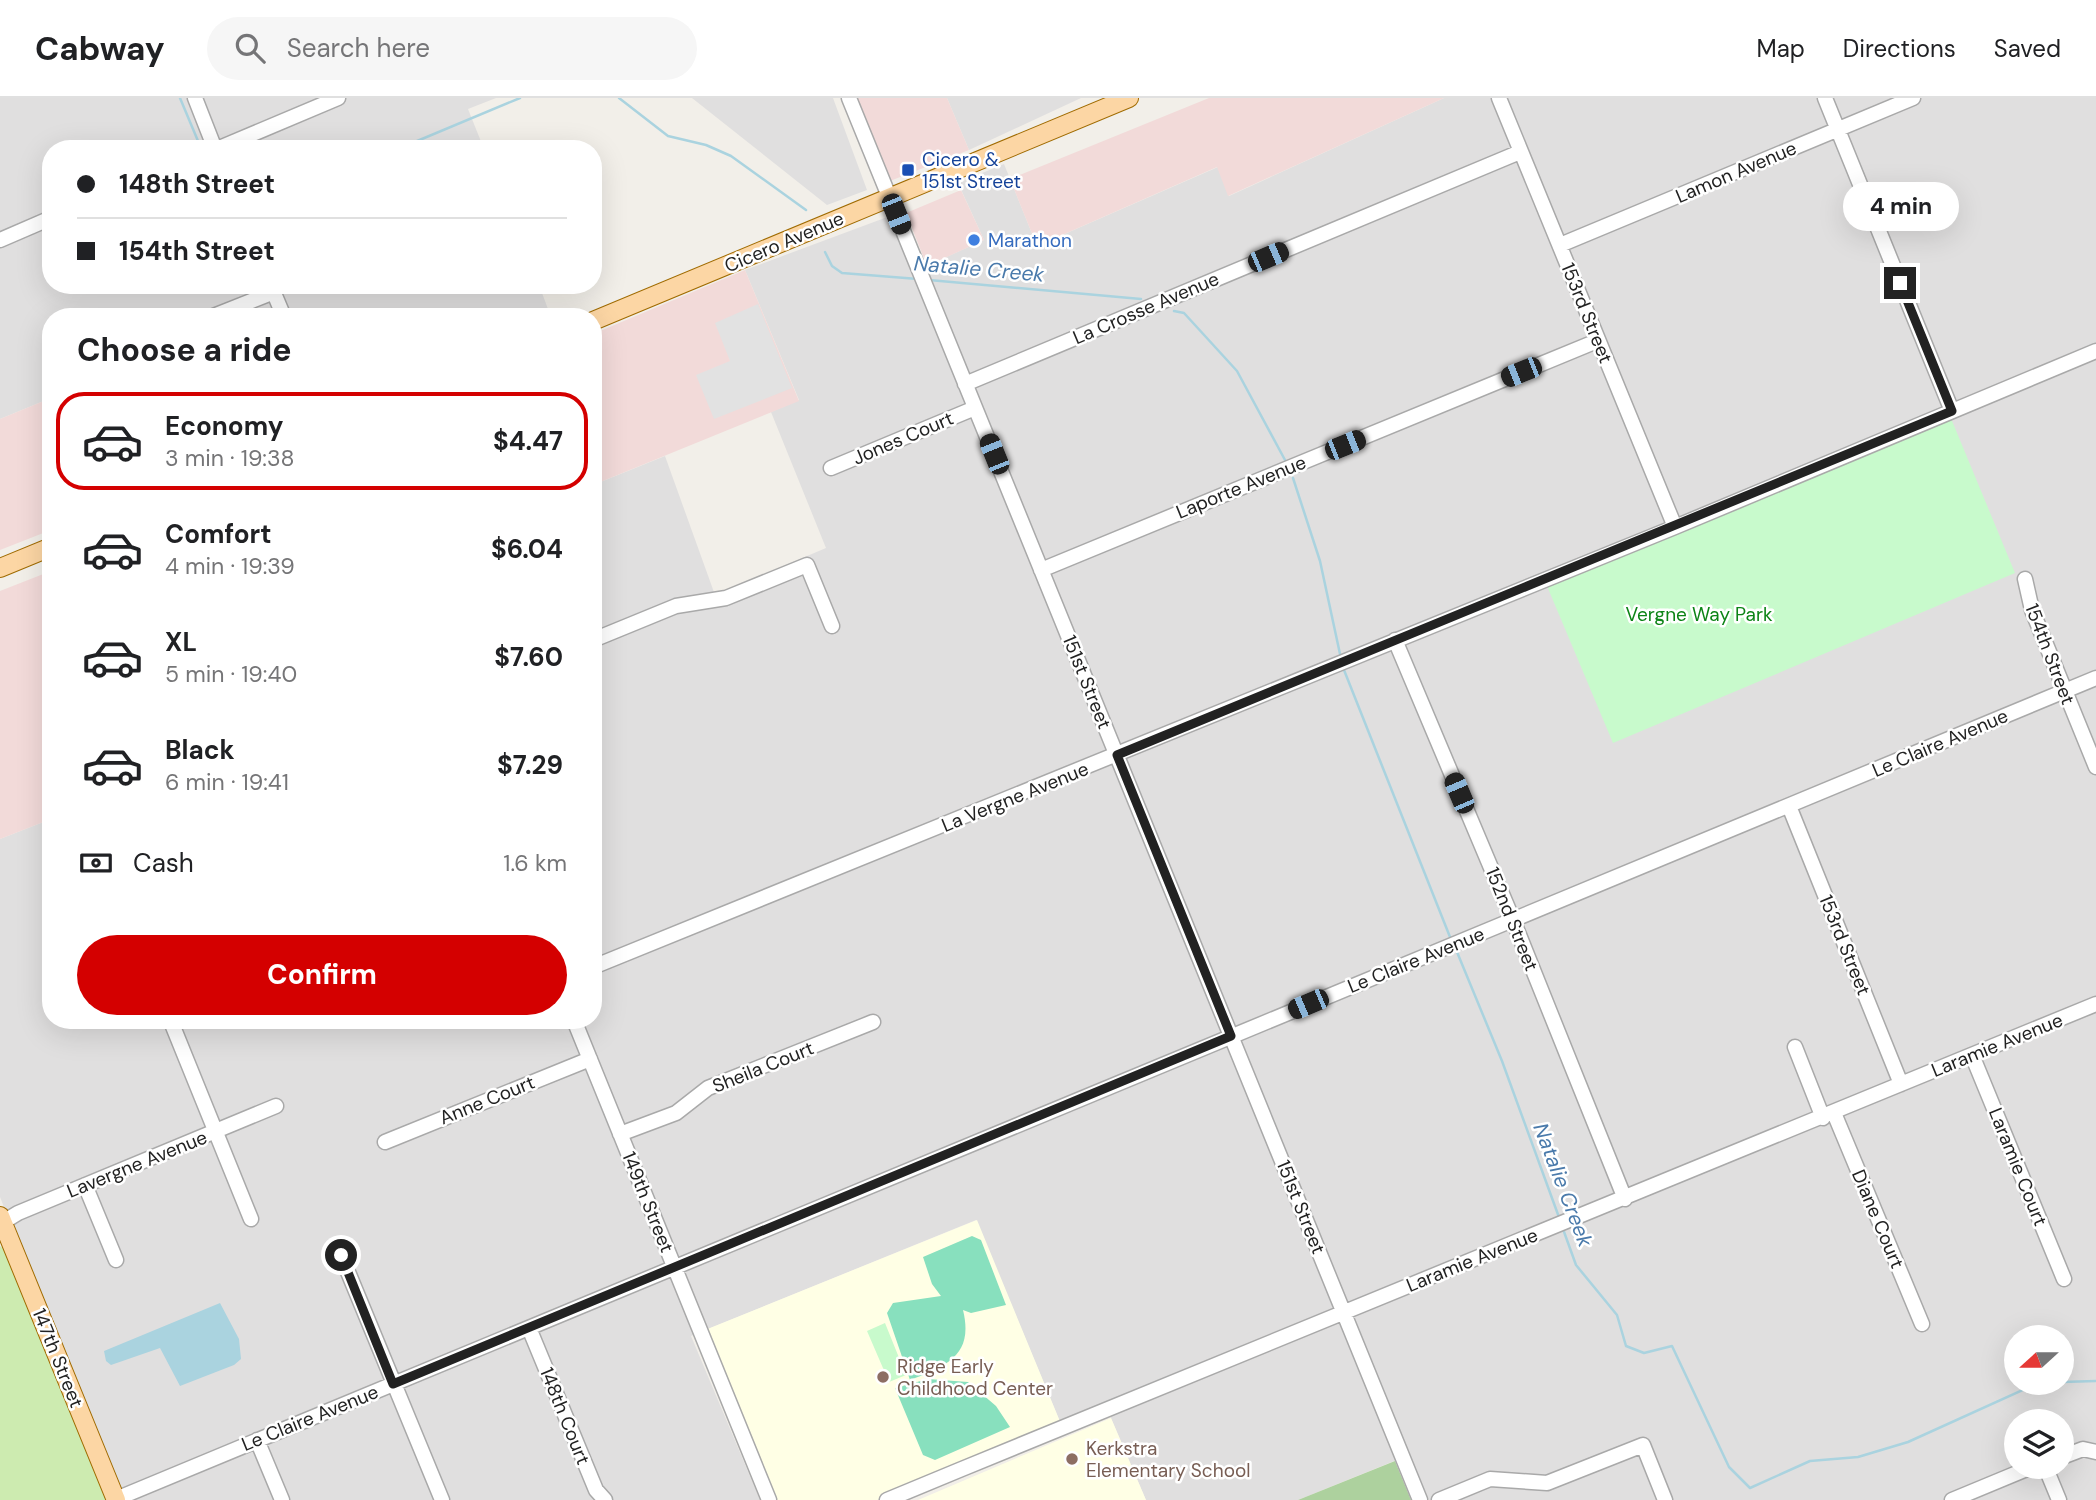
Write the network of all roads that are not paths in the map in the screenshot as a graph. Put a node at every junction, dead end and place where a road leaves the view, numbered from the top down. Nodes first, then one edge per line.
1 (194, 98) edge
2 (338, 98) edge
3 (849, 98) edge
4 (1129, 98) edge
5 (1499, 98) edge
6 (1825, 98) edge
7 (1913, 98) edge
8 (1838, 129) junction
9 (212, 140) edge
10 (238, 140) edge
11 (1520, 152) junction
12 (889, 198) junction
13 (42, 222) edge
14 (0, 240) edge
15 (1560, 246) junction
16 (261, 294) edge
17 (231, 308) edge
18 (602, 317) edge
19 (1597, 341) junction
20 (2096, 351) edge
21 (965, 384) junction
22 (975, 408) junction
23 (1952, 411) junction
24 (831, 468) dead end
25 (1675, 527) junction
26 (42, 551) edge
27 (0, 568) edge
28 (1041, 570) junction
29 (2025, 579) dead end
30 (832, 626) dead end
31 (602, 636) edge
32 (1395, 640) junction
33 (2096, 678) edge
34 (2064, 692) junction
35 (1117, 755) junction
36 (2096, 767) edge
37 (1788, 806) junction
38 (1513, 920) junction
39 (602, 963) edge
40 (2096, 1004) edge
41 (873, 1022) dead end
42 (174, 1029) edge
43 (578, 1029) edge
44 (1231, 1036) junction
45 (1795, 1046) dead end
46 (1972, 1055) junction
47 (590, 1059) junction
48 (1901, 1084) junction
49 (276, 1106) dead end
50 (1828, 1116) junction
51 (215, 1132) junction
52 (620, 1134) junction
53 (385, 1142) dead end
54 (85, 1185) junction
55 (1625, 1199) junction
56 (251, 1219) dead end
57 (1, 1221) edge
58 (341, 1255) dead end
59 (117, 1260) dead end
60 (674, 1267) junction
61 (2064, 1279) dead end
62 (1343, 1311) junction
63 (1922, 1324) dead end
64 (529, 1328) junction
65 (393, 1384) junction
66 (257, 1440) junction
67 (2096, 1452) edge
68 (2074, 1453) edge
69 (2004, 1478) edge
70 (2050, 1479) edge
71 (116, 1500) edge
72 (282, 1500) edge
73 (442, 1500) edge
74 (605, 1500) edge
75 (769, 1500) edge
76 (887, 1500) edge
77 (1420, 1500) edge
78 (1439, 1500) edge
79 (1665, 1500) edge
80 (1952, 1500) edge
81 (2059, 1500) edge

1 - 9 street
2 - 10 street
3 - 12 street, 151st Street
4 - 12 main road, Cicero Avenue
5 - 11 street, 153rd Street
6 - 8 street
7 - 8 street, Lamon Avenue
8 - 15 street, Lamon Avenue
8 - 23 street
11 - 15 street, 153rd Street
11 - 21 street, La Crosse Avenue
12 - 18 main road, Cicero Avenue
12 - 21 street, 151st Street
13 - 14 street
15 - 19 street, 153rd Street
16 - 17 street
19 - 25 street, 153rd Street
19 - 28 street, Laporte Avenue
20 - 23 street, La Vergne Avenue
21 - 22 street, 151st Street
22 - 24 street, Jones Court
22 - 28 street, 151st Street
23 - 25 street, La Vergne Avenue
25 - 32 street, La Vergne Avenue
26 - 27 main road
28 - 35 street, 151st Street
29 - 34 street, 154th Street
30 - 31 street
32 - 35 street, La Vergne Avenue
32 - 38 street, 152nd Street
33 - 34 street, Le Claire Avenue
34 - 36 street, 154th Street
34 - 37 street, Le Claire Avenue
35 - 39 street, La Vergne Avenue
35 - 44 street, 151st Street
37 - 38 street, Le Claire Avenue
37 - 48 street, 153rd Street
38 - 44 street, Le Claire Avenue
38 - 55 street, 152nd Street
40 - 46 street, Laramie Avenue
41 - 52 street, Sheila Court
42 - 51 street
43 - 47 street, 149th Street
44 - 60 street, Le Claire Avenue
44 - 62 street, 151st Street
45 - 50 street, Diane Court
46 - 48 street, Laramie Avenue
46 - 61 street, Laramie Court
47 - 52 street, 149th Street
47 - 53 street, Anne Court
48 - 50 street, Laramie Avenue
49 - 51 street, Lavergne Avenue
50 - 55 street, Laramie Avenue
50 - 63 street, Diane Court
51 - 54 street, Lavergne Avenue
51 - 56 street
52 - 60 street, 149th Street
54 - 57 street, Lavergne Avenue
54 - 59 street
55 - 62 street, Laramie Avenue
57 - 71 main road, 147th Street
58 - 65 street
60 - 64 street, Le Claire Avenue
60 - 75 street, 149th Street
62 - 76 street, Laramie Avenue
62 - 77 street, 151st Street
64 - 65 street, Le Claire Avenue
64 - 74 street, 148th Court
65 - 66 street, Le Claire Avenue
65 - 73 street
66 - 71 street, Le Claire Avenue
66 - 72 street
67 - 68 street
69 - 80 street
70 - 81 street
78 - 79 street

